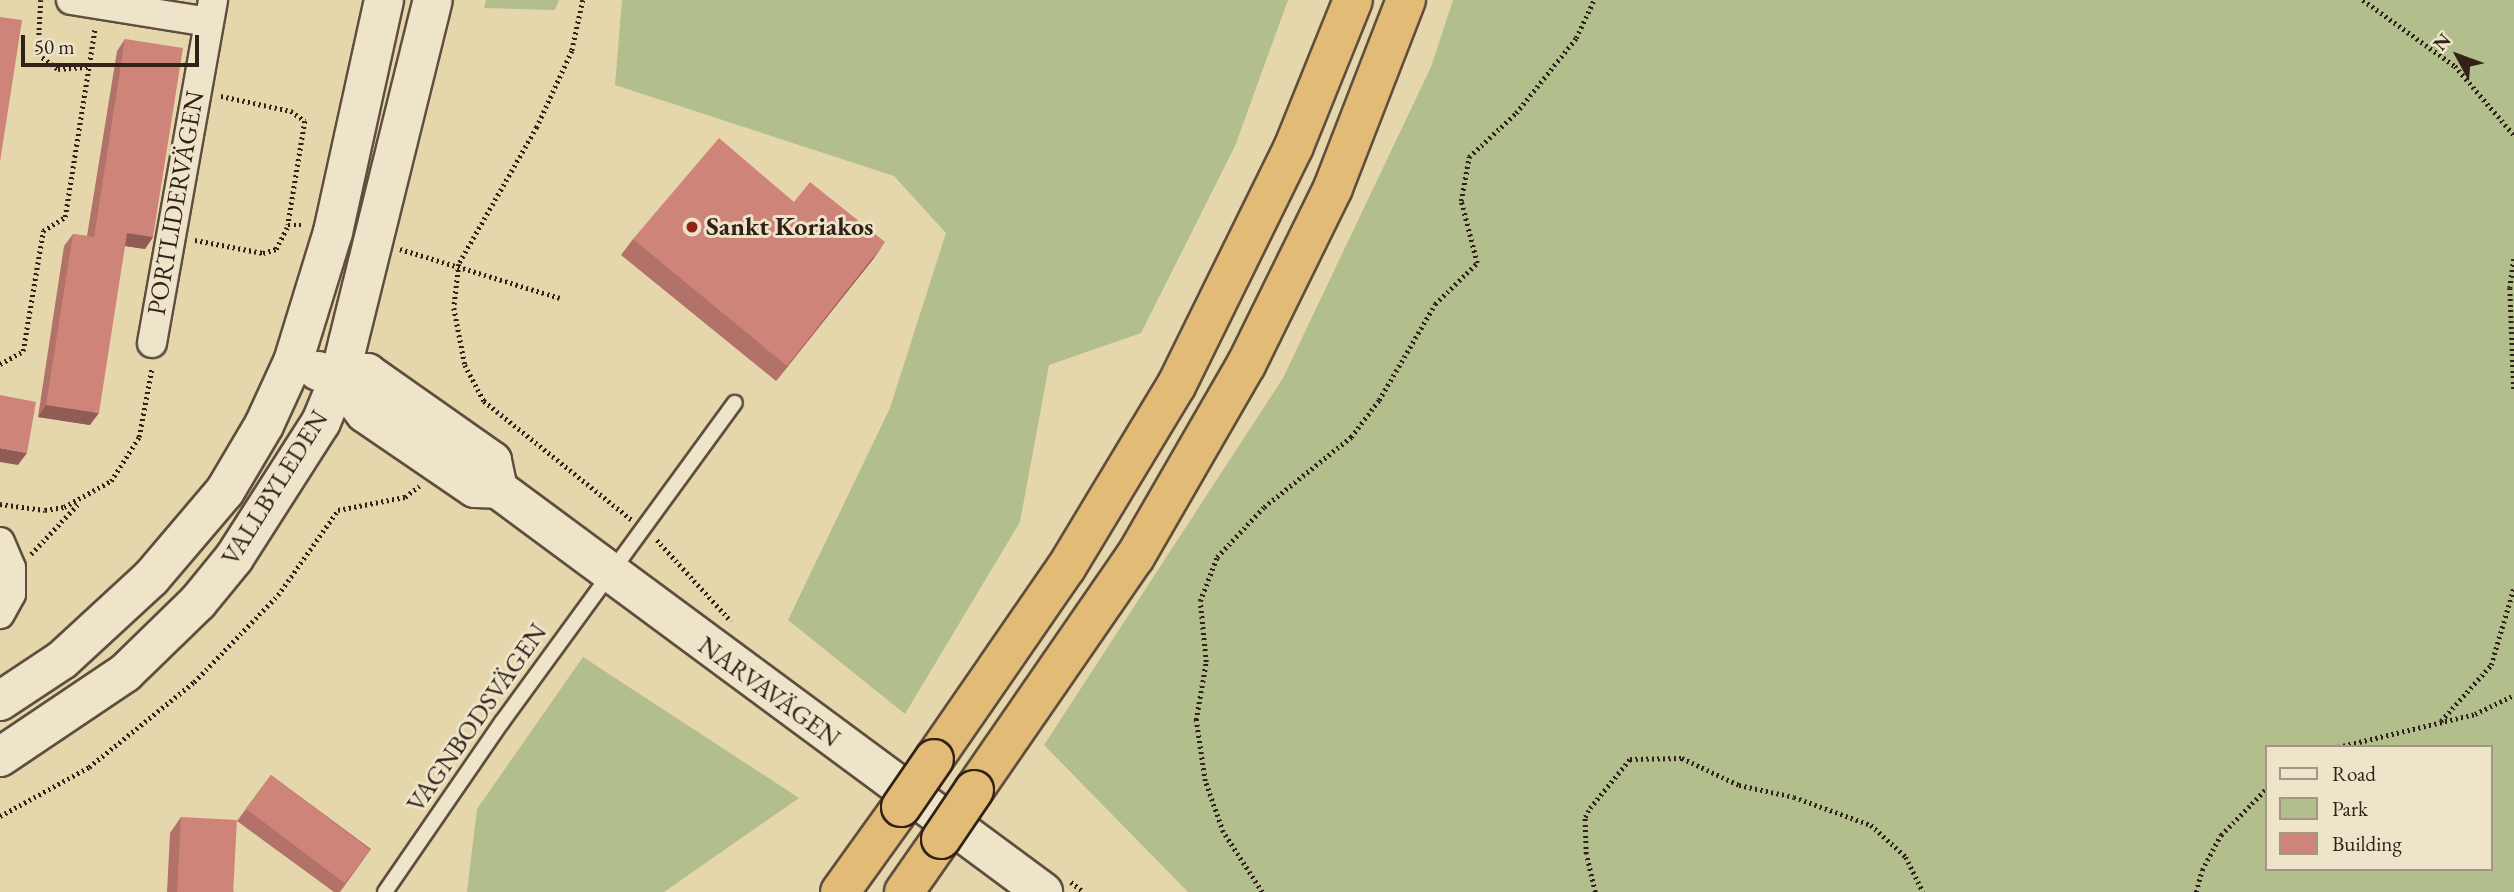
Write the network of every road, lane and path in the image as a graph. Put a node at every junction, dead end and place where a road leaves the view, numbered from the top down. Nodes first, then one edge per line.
1 (41, 0) edge
2 (71, 0) edge
3 (384, 0) edge
4 (433, 0) edge
5 (583, 0) edge
6 (1353, 0) edge
7 (1406, 0) edge
8 (1594, 0) edge
9 (2363, 0) edge
10 (99, 5) junction
11 (211, 11) edge
12 (89, 67) junction
13 (196, 91) junction
14 (2514, 135) edge
15 (288, 225) dead end
16 (2514, 259) edge
17 (459, 264) junction
18 (560, 298) dead end
19 (152, 343) joint
20 (293, 362) junction
21 (0, 364) edge
22 (339, 379) junction
23 (2514, 391) edge
24 (484, 401) junction
25 (735, 403) dead end
26 (387, 430) junction
27 (306, 447) junction
28 (447, 450) junction
29 (81, 502) junction
30 (0, 504) edge
31 (643, 528) junction
32 (0, 542) edge
33 (610, 573) junction
34 (11, 575) junction
35 (2514, 587) edge
36 (0, 614) edge
37 (740, 629) dead end
38 (2514, 695) edge
39 (0, 701) edge
40 (2440, 723) junction
41 (2346, 745) edge
42 (0, 757) edge
43 (2266, 789) edge
44 (0, 816) edge
45 (385, 892) edge
46 (840, 892) edge
47 (904, 892) edge
48 (1043, 892) edge
49 (1262, 892) edge
50 (1595, 892) edge
51 (1923, 892) edge
52 (2196, 892) edge

1 - 12 path
2 - 10 street, PORTLIDERVÄGEN
3 - 20 main road, VALLBYLEDEN
4 - 22 main road, VALLBYLEDEN
5 - 17 path
6 - 46 highway, bridge
7 - 47 highway, bridge
8 - 49 path
9 - 14 path
10 - 11 street, PORTLIDERVÄGEN
10 - 12 path
11 - 13 street, PORTLIDERVÄGEN
12 - 21 path
13 - 15 path
13 - 19 street, PORTLIDERVÄGEN
16 - 23 path
17 - 18 path
17 - 24 path
19 - 29 path
20 - 22 main road, NARVAVÄGEN
20 - 39 main road, VALLBYLEDEN
22 - 26 main road, NARVAVÄGEN
22 - 27 main road, VALLBYLEDEN
22 - 28 main road, NARVAVÄGEN
24 - 28 path
24 - 31 path
25 - 31 lane, VAGNBODSVÄGEN
26 - 27 main road
26 - 28 main road, NARVAVÄGEN
27 - 42 main road, VALLBYLEDEN
28 - 33 main road, NARVAVÄGEN
28 - 44 path
29 - 30 path
29 - 34 path
31 - 33 lane, VAGNBODSVÄGEN
31 - 37 path
32 - 34 street
33 - 45 lane, VAGNBODSVÄGEN
33 - 48 main road, NARVAVÄGEN
34 - 36 street
35 - 40 path
38 - 40 path
40 - 41 path
43 - 52 path
50 - 51 path

